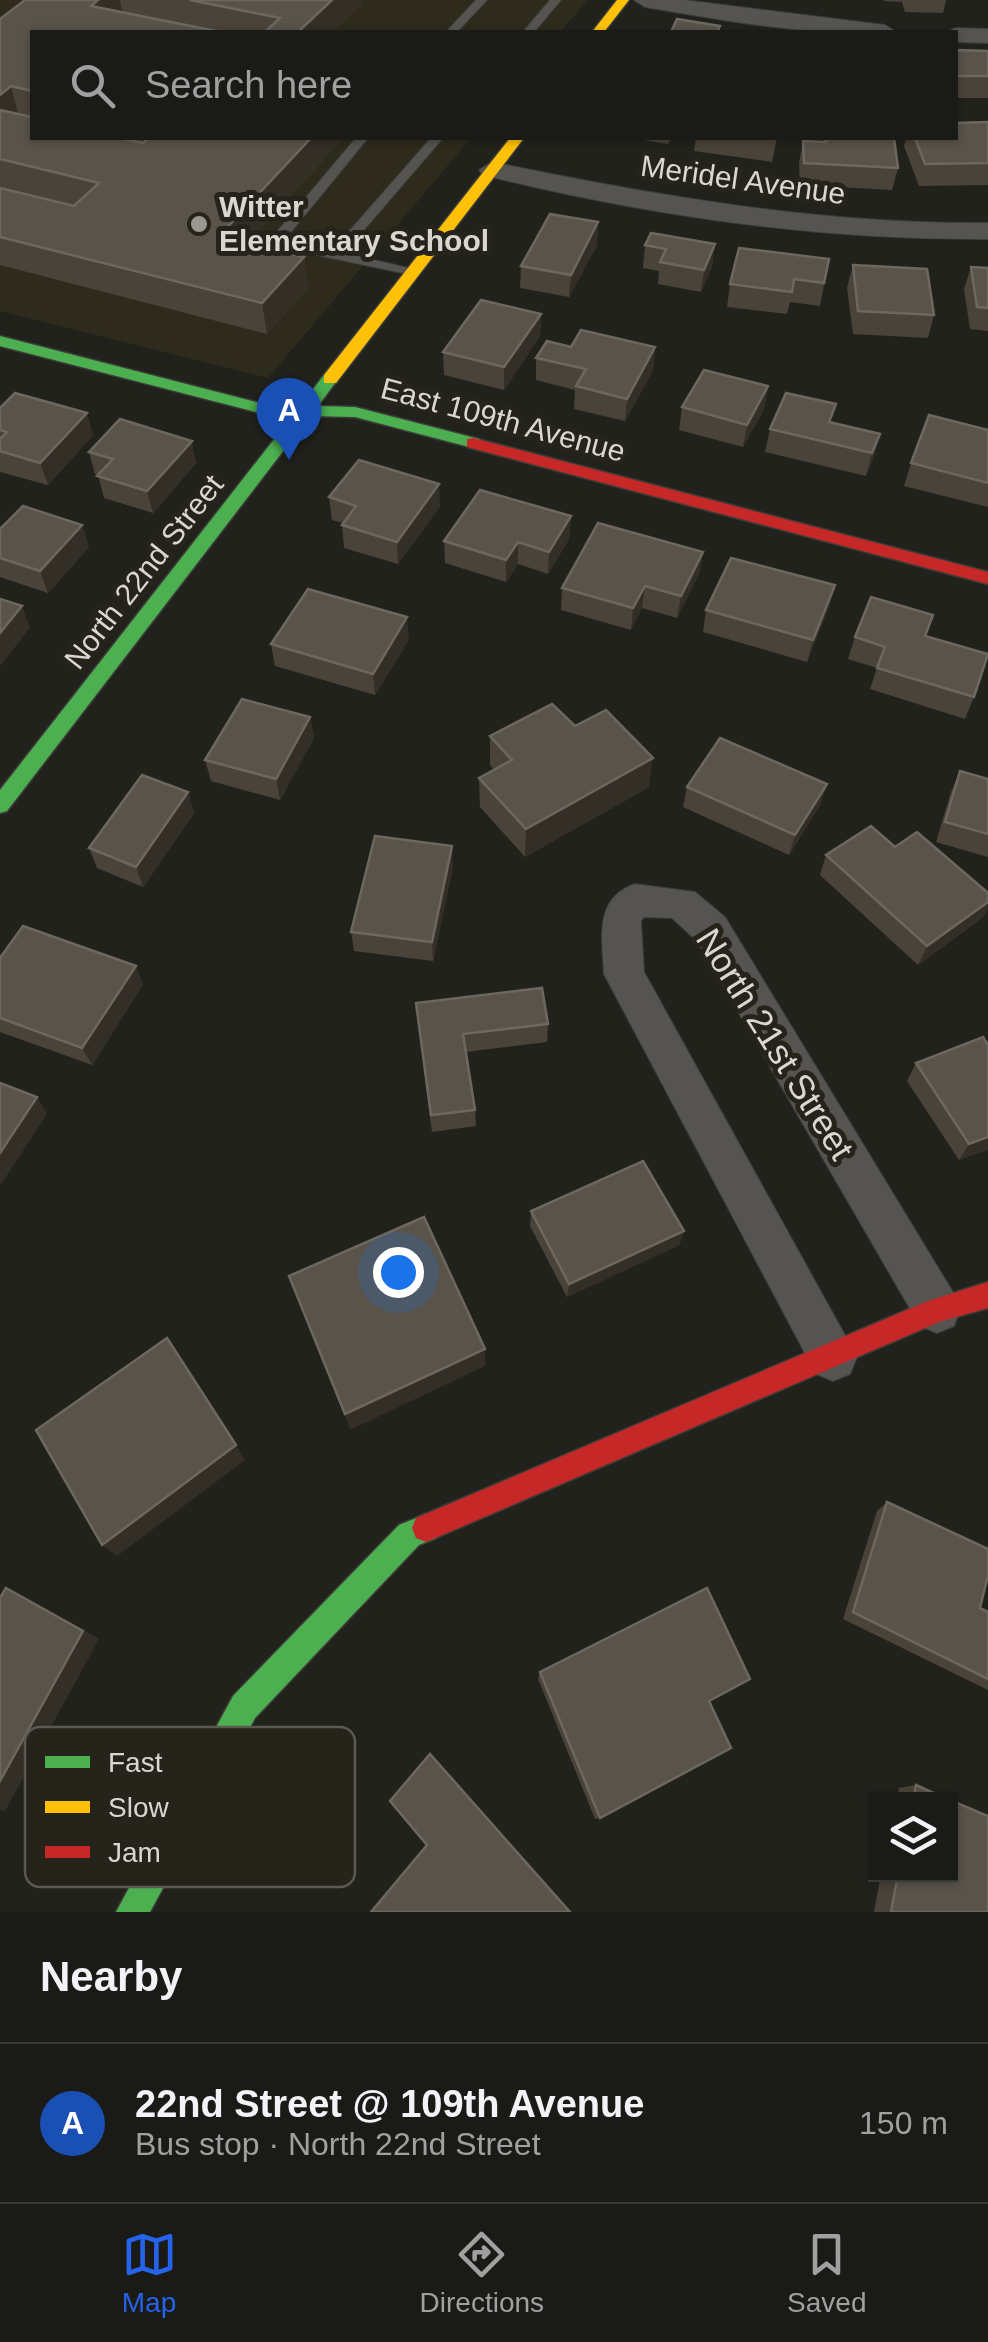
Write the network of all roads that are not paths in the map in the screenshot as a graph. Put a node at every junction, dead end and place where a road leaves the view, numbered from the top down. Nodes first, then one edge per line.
1 (482, 0) edge
2 (556, 0) edge
3 (623, 0) edge
4 (645, 0) edge
5 (453, 30) edge
6 (530, 30) edge
7 (600, 30) edge
8 (867, 30) edge
9 (958, 35) edge
10 (988, 36) edge
11 (360, 140) edge
12 (435, 140) edge
13 (515, 140) edge
14 (492, 170) junction
15 (988, 231) edge
16 (336, 255) junction
17 (412, 273) junction
18 (0, 341) edge
19 (305, 412) junction
20 (988, 578) edge
21 (0, 804) edge
22 (988, 1295) edge
23 (937, 1310) junction
24 (833, 1357) junction
25 (233, 1727) edge
26 (146, 1887) edge
27 (132, 1912) edge

1 - 5 lane
2 - 6 lane
3 - 7 street
4 - 8 street
9 - 10 street
11 - 16 lane
12 - 16 lane
13 - 14 street, North 22nd Street
14 - 15 street, Meridel Avenue
14 - 17 street, North 22nd Street
16 - 17 lane
17 - 19 street, North 22nd Street
18 - 19 street, East 109th Avenue
19 - 20 street, East 109th Avenue
19 - 21 street, North 22nd Street
22 - 23 street
23 - 24 street
23 - 24 street, North 21st Street
24 - 25 street
26 - 27 street

